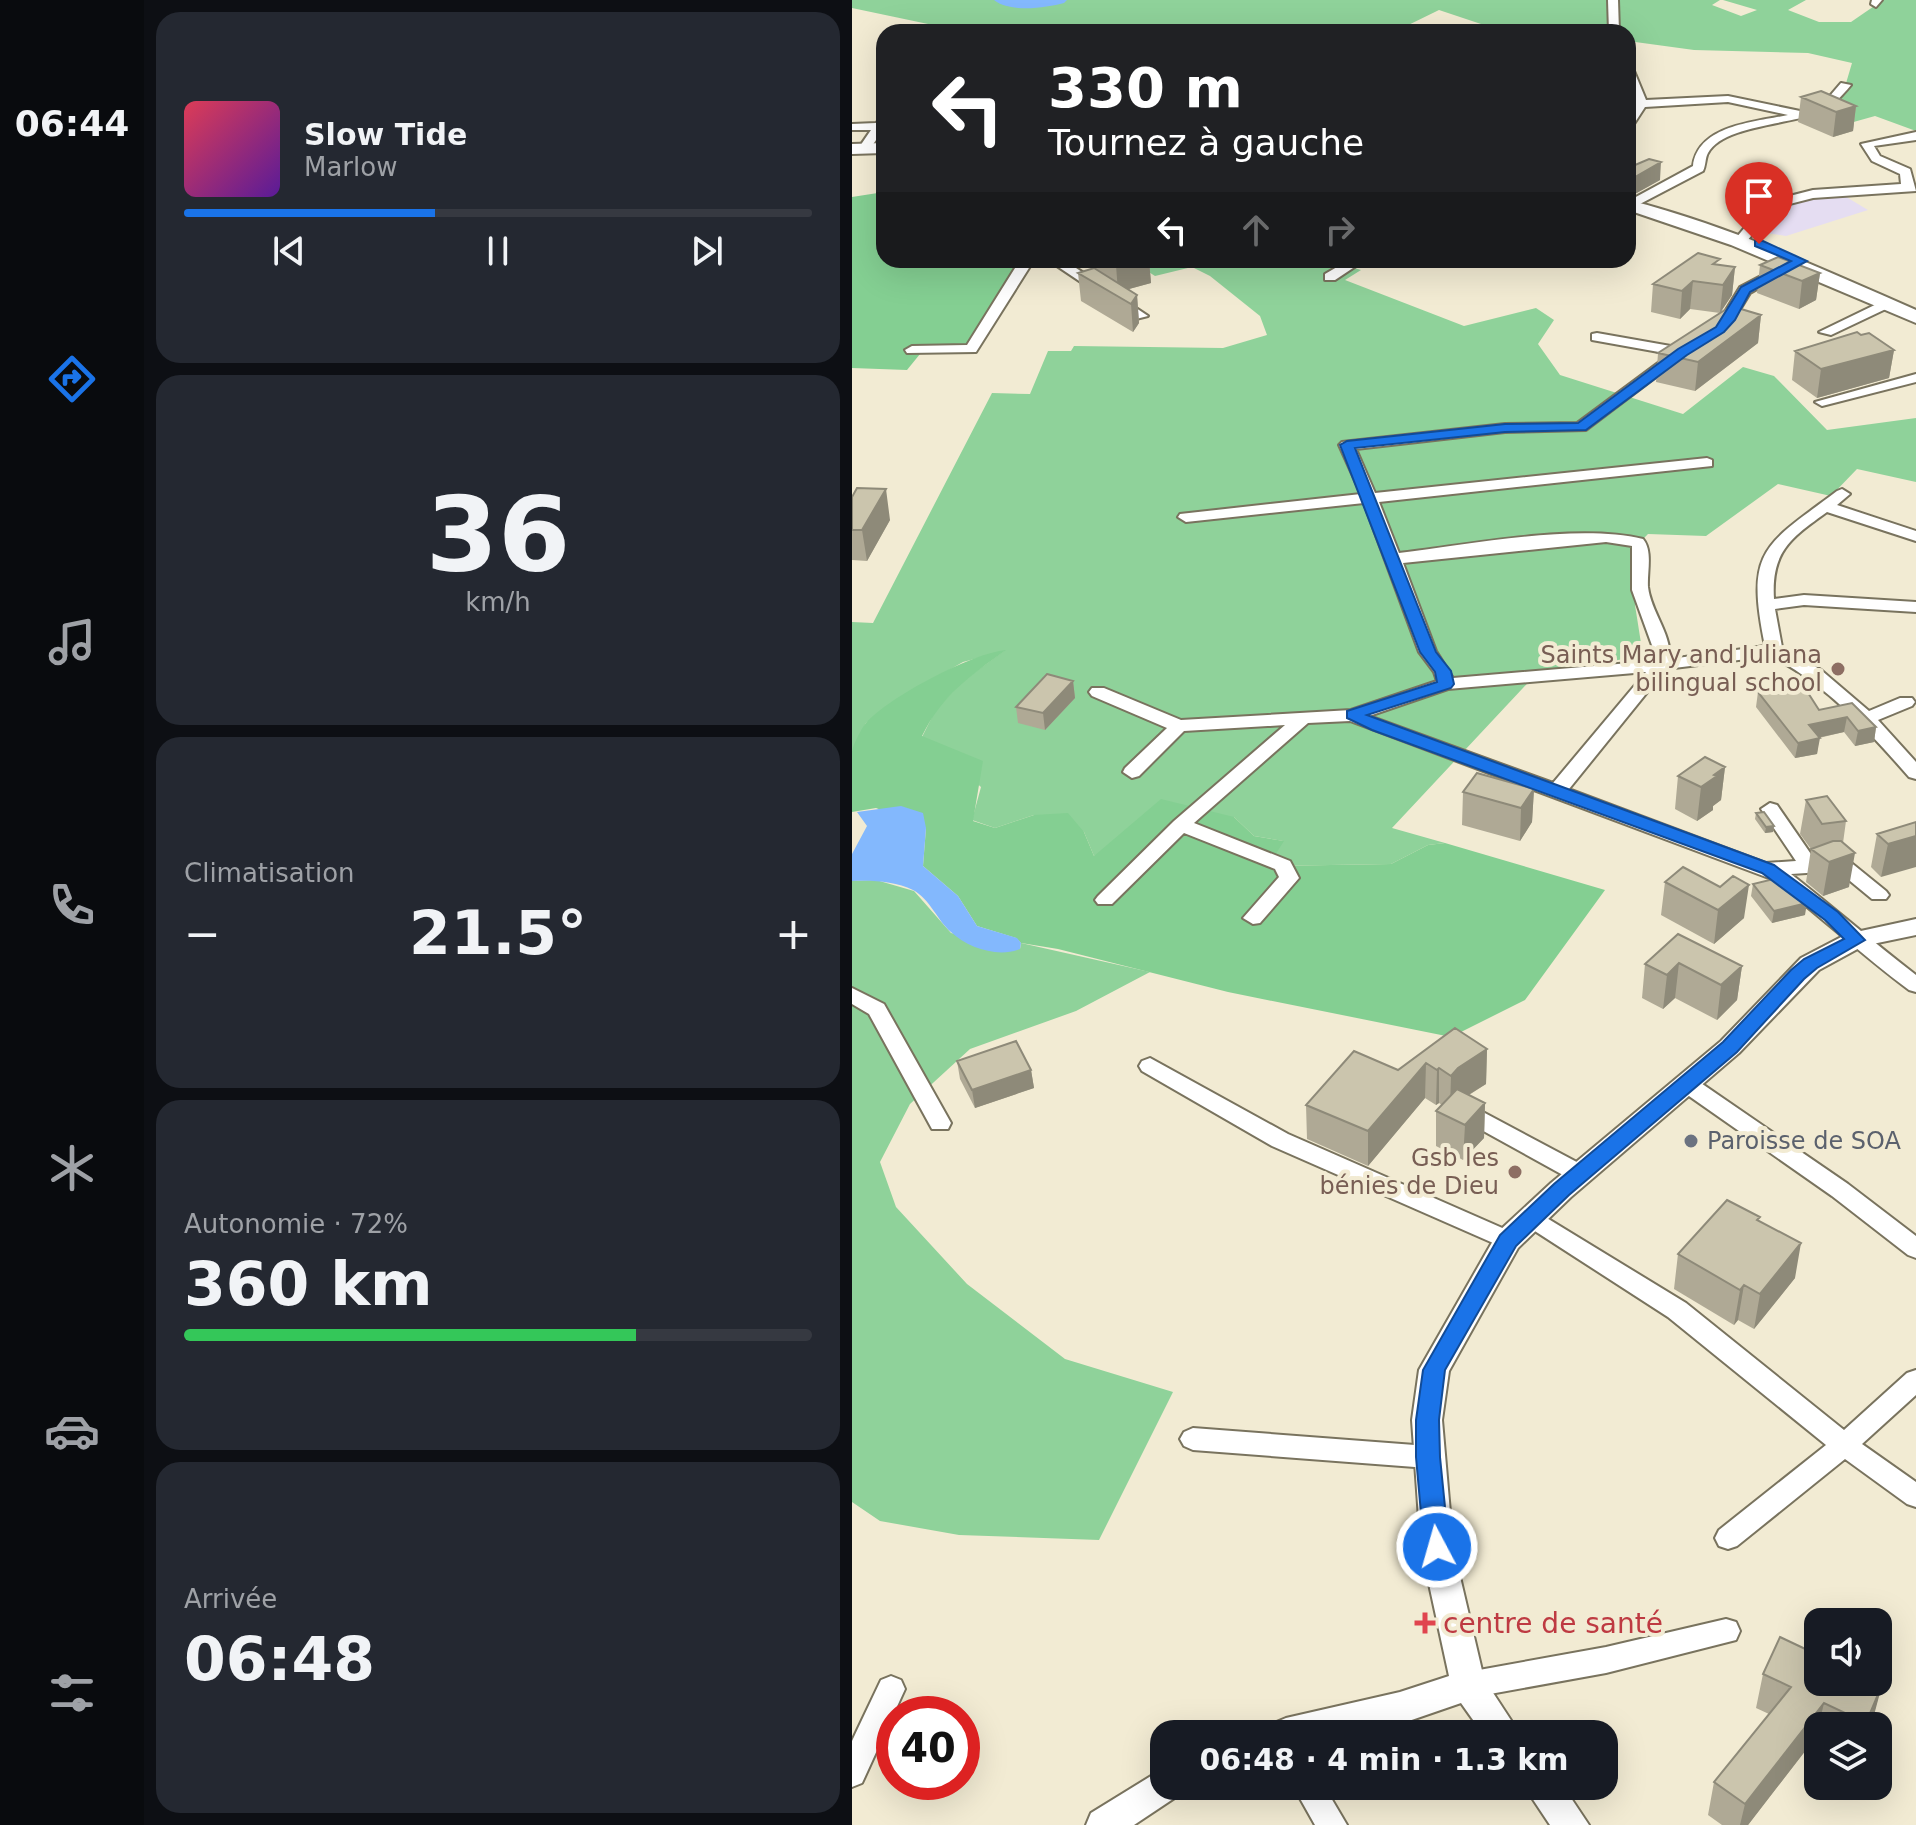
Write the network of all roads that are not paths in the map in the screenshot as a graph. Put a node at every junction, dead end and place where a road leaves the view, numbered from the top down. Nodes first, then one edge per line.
1 (1613, 0) edge
2 (1614, 24) edge
3 (1845, 85) dead end
4 (1636, 86) edge
5 (1641, 104) junction
6 (1636, 112) edge
7 (1801, 115) junction
8 (876, 124) edge
9 (852, 127) edge
10 (876, 128) edge
11 (1916, 136) edge
12 (856, 150) edge
13 (876, 151) edge
14 (1912, 187) edge
15 (1636, 200) edge
16 (1636, 204) edge
17 (1636, 204) edge
18 (1742, 238) junction
19 (1797, 263) junction
20 (1022, 268) edge
21 (1067, 268) edge
22 (1345, 268) edge
23 (1330, 277) dead end
24 (1885, 304) junction
25 (1916, 310) edge
26 (1141, 316) dead end
27 (1916, 317) edge
28 (1826, 332) dead end
29 (1711, 336) edge
30 (1597, 337) dead end
31 (912, 350) dead end
32 (1916, 378) edge
33 (1822, 402) dead end
34 (1707, 463) dead end
35 (1842, 494) dead end
36 (1370, 498) junction
37 (1826, 507) junction
38 (1186, 517) dead end
39 (1916, 536) edge
40 (1393, 559) junction
41 (1765, 605) junction
42 (1916, 607) edge
43 (1774, 650) junction
44 (1661, 665) junction
45 (1446, 684) junction
46 (1098, 692) dead end
47 (1913, 704) edge
48 (1353, 715) junction
49 (1868, 718) junction
50 (1302, 719) junction
51 (1179, 726) junction
52 (1132, 772) dead end
53 (1916, 772) edge
54 (1557, 791) junction
55 (1770, 809) dead end
56 (1181, 825) junction
57 (1809, 866) junction
58 (1768, 869) junction
59 (1879, 895) dead end
60 (1105, 900) dead end
61 (1253, 918) dead end
62 (1916, 927) edge
63 (1856, 940) junction
64 (1916, 985) edge
65 (852, 995) edge
66 (1150, 1066) dead end
67 (1687, 1084) junction
68 (1466, 1111) edge
69 (940, 1123) dead end
70 (1580, 1174) junction
71 (1532, 1218) junction
72 (1508, 1240) junction
73 (1916, 1249) edge
74 (1916, 1380) edge
75 (1193, 1439) dead end
76 (1844, 1445) junction
77 (1428, 1457) junction
78 (1916, 1496) edge
79 (1728, 1538) dead end
80 (1726, 1631) dead end
81 (1468, 1685) junction
82 (891, 1689) dead end
83 (1347, 1720) edge
84 (1493, 1720) edge
85 (852, 1773) edge
86 (1150, 1794) edge
87 (1317, 1800) edge
88 (1552, 1800) edge
89 (1104, 1825) edge
90 (1332, 1825) edge
91 (1571, 1825) edge

1 - 2 street
3 - 7 street
4 - 5 street
5 - 6 street
5 - 7 street
7 - 15 street
8 - 9 street
10 - 12 street
11 - 14 street
12 - 13 main road
14 - 18 street
16 - 18 main road
17 - 19 main road
18 - 19 main road
19 - 24 main road
19 - 25 main road
19 - 29 street
20 - 31 street
21 - 26 street
22 - 23 street
24 - 27 main road
24 - 28 street
30 - 36 street
32 - 33 street
34 - 36 street
35 - 37 street
36 - 38 street
36 - 40 street
37 - 39 street
37 - 41 street
40 - 44 street
40 - 45 street
41 - 42 street
41 - 43 street
43 - 44 street
43 - 49 street
44 - 45 street
44 - 54 street
45 - 48 street
46 - 51 street
47 - 49 street
48 - 50 street
48 - 54 street
49 - 53 street
50 - 51 street
50 - 56 street
51 - 52 street
54 - 58 street
55 - 57 street
56 - 60 street
56 - 61 street
57 - 58 street
57 - 59 street
58 - 63 street
62 - 63 street
63 - 64 street
63 - 67 street
65 - 69 street
66 - 72 street
67 - 70 street
67 - 73 street
68 - 70 street
70 - 71 street
71 - 72 street
71 - 76 street
72 - 77 street
74 - 76 street
75 - 77 street
76 - 78 street
76 - 79 street
77 - 81 street
80 - 81 street
81 - 83 street
81 - 84 street
82 - 85 street
86 - 89 street
87 - 90 street
88 - 91 street

